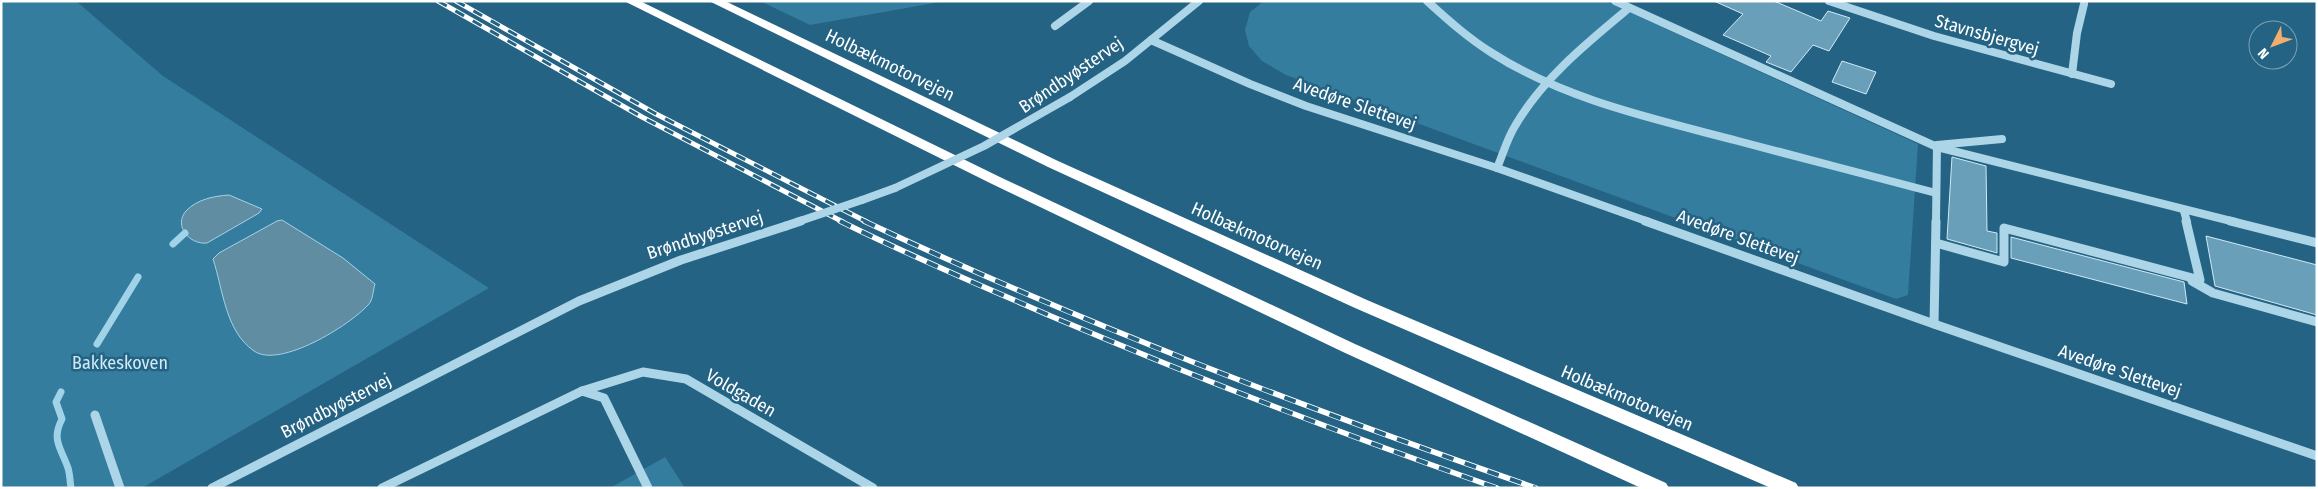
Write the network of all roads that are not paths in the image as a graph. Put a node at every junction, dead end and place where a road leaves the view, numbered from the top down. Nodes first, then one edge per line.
1 (630, 1) edge
2 (715, 1) edge
3 (1089, 1) edge
4 (1199, 1) edge
5 (1427, 1) edge
6 (1615, 1) edge
7 (1829, 1) edge
8 (2084, 4) dead end
9 (1629, 8) junction
10 (1055, 26) dead end
11 (1151, 40) junction
12 (2072, 74) junction
13 (1549, 82) junction
14 (2111, 84) dead end
15 (2002, 139) dead end
16 (1937, 147) junction
17 (1497, 168) junction
18 (1936, 193) junction
19 (2184, 211) junction
20 (1936, 243) junction
21 (2317, 243) edge
22 (2187, 277) junction
23 (2317, 322) edge
24 (1934, 324) junction
25 (582, 391) junction
26 (95, 415) dead end
27 (2317, 456) edge
28 (120, 488) edge
29 (212, 488) edge
30 (382, 488) edge
31 (648, 488) edge
32 (873, 488) edge
33 (1660, 488) edge
34 (1790, 488) edge

1 - 33 highway
2 - 34 highway, Holbækmotorvejen
3 - 10 street
4 - 11 street, Brøndbyøstervej
5 - 13 street
6 - 9 street
7 - 12 street, Stavnsbjergvej
8 - 12 street
9 - 13 street
9 - 16 street
11 - 17 street, Avedøre Slettevej
11 - 29 street, Brøndbyøstervej, bridge
12 - 14 street, Stavnsbjergvej
13 - 17 street
13 - 18 street
15 - 16 street
16 - 18 street
16 - 19 street
17 - 24 street, Avedøre Slettevej
18 - 20 street
19 - 21 street
19 - 22 street
20 - 22 street
20 - 24 street
22 - 23 street
24 - 27 street, Avedøre Slettevej
25 - 30 street
25 - 31 street
25 - 32 street, Voldgaden
26 - 28 street

